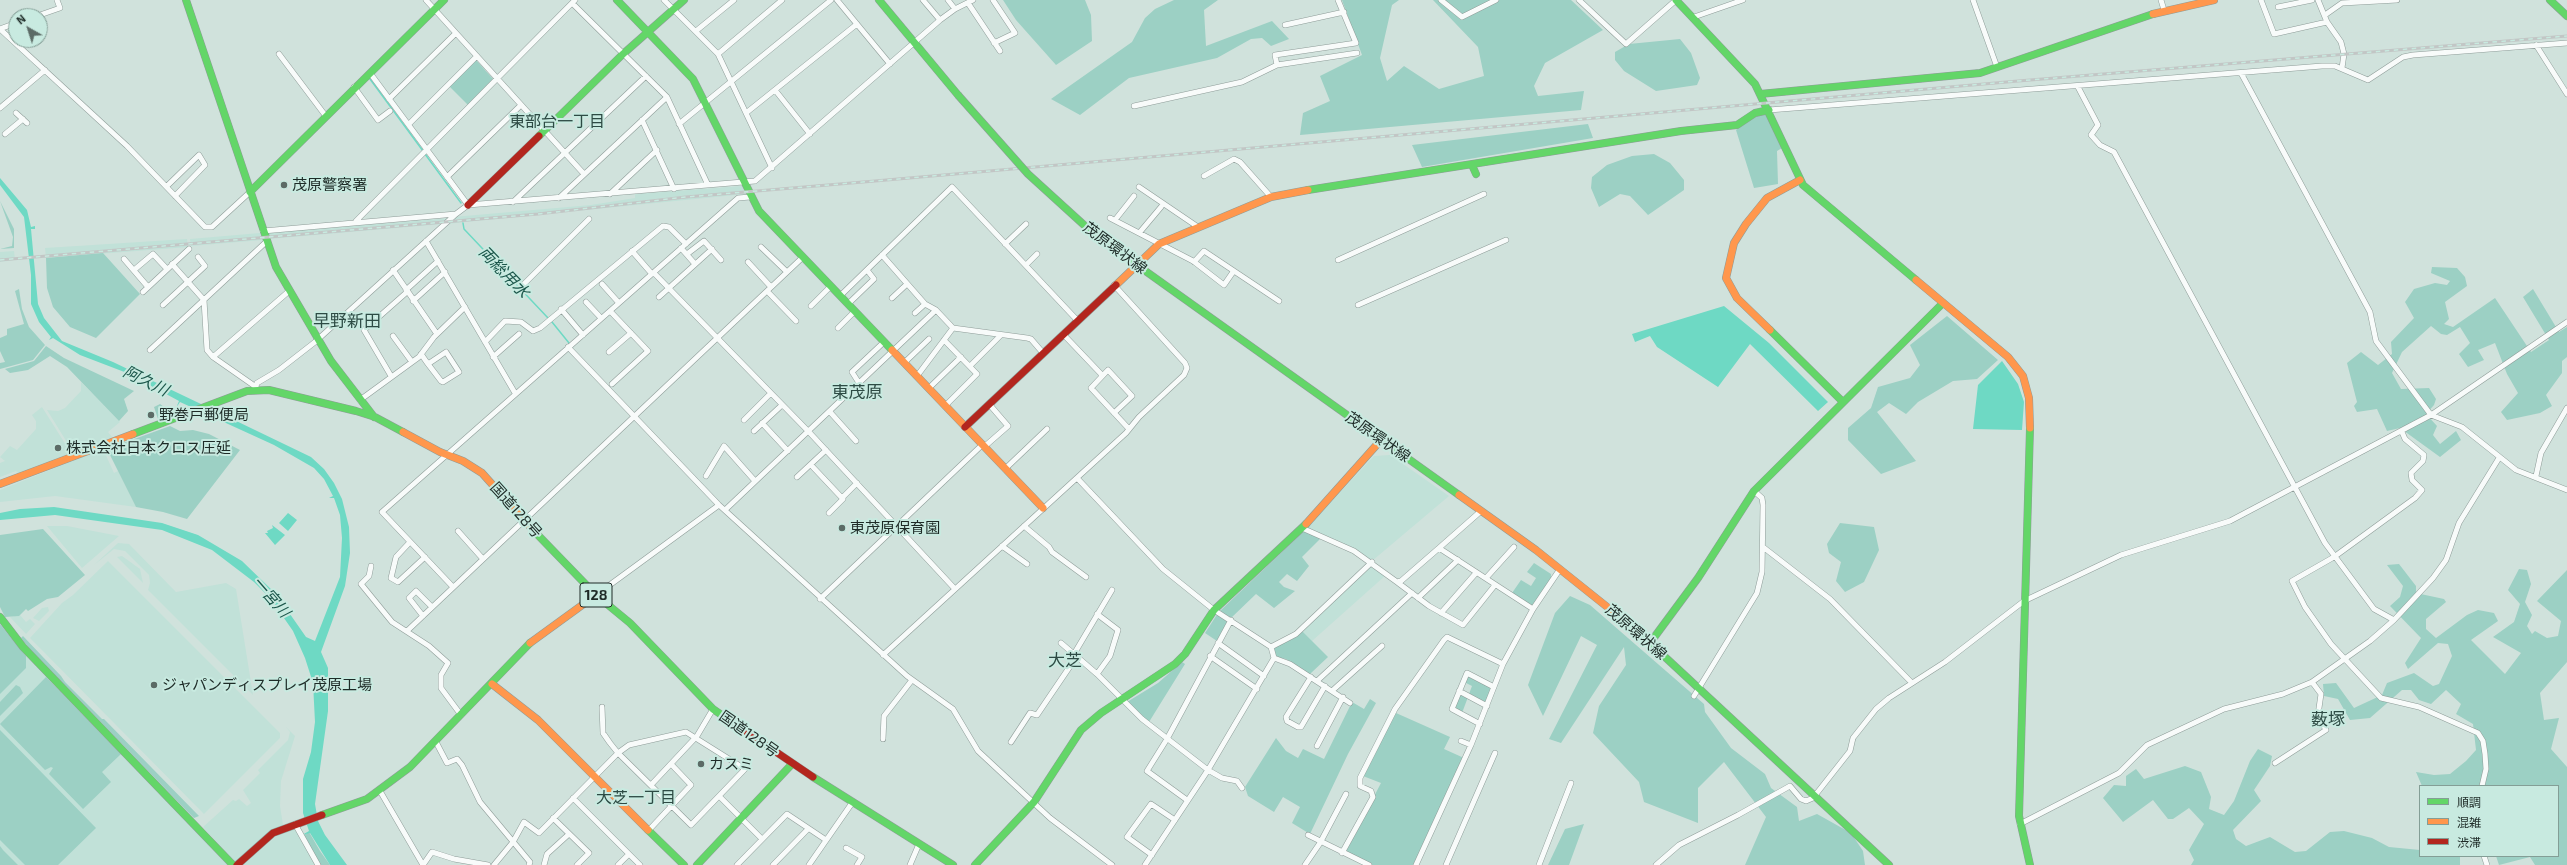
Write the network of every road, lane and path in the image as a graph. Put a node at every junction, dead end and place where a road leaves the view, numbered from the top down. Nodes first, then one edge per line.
1 (57, 0) edge
2 (186, 0) edge
3 (426, 0) edge
4 (444, 0) edge
5 (617, 0) edge
6 (664, 0) edge
7 (684, 0) edge
8 (734, 0) edge
9 (782, 0) edge
10 (831, 0) edge
11 (836, 0) edge
12 (879, 0) edge
13 (923, 0) edge
14 (948, 0) edge
15 (993, 0) edge
16 (1338, 0) edge
17 (1441, 0) edge
18 (1496, 0) edge
19 (1579, 0) edge
20 (1676, 0) edge
21 (1743, 0) edge
22 (1973, 0) edge
23 (2161, 0) edge
24 (2214, 0) edge
25 (2261, 0) edge
26 (2312, 0) edge
27 (2318, 0) edge
28 (2397, 0) edge
29 (2550, 0) edge
30 (574, 1) edge
31 (971, 1) edge
32 (2278, 7) dead end
33 (434, 9) junction
34 (955, 9) junction
35 (673, 10) junction
36 (2164, 10) junction
37 (48, 12) edge
38 (1344, 12) junction
39 (2325, 15) junction
40 (2567, 16) edge
41 (1694, 17) junction
42 (940, 20) junction
43 (2327, 22) junction
44 (857, 24) junction
45 (1285, 25) dead end
46 (0, 29) edge
47 (648, 31) junction
48 (696, 31) junction
49 (456, 33) junction
50 (914, 42) junction
51 (994, 43) junction
52 (2567, 43) edge
53 (2536, 45) junction
54 (1000, 51) dead end
55 (1356, 53) dead end
56 (279, 54) dead end
57 (623, 54) junction
58 (718, 54) junction
59 (477, 56) junction
60 (890, 64) junction
61 (1277, 65) junction
62 (1997, 67) junction
63 (2342, 68) junction
64 (46, 70) junction
65 (370, 73) junction
66 (2241, 73) junction
67 (646, 76) junction
68 (497, 79) junction
69 (732, 81) junction
70 (354, 87) junction
71 (2078, 87) junction
72 (775, 90) junction
73 (1760, 94) junction
74 (2567, 94) edge
75 (667, 97) junction
76 (389, 99) junction
77 (706, 102) junction
78 (521, 105) junction
79 (1134, 106) dead end
80 (0, 108) edge
81 (390, 110) dead end
82 (1769, 110) junction
83 (16, 112) dead end
84 (746, 113) junction
85 (325, 115) junction
86 (642, 120) junction
87 (409, 124) junction
88 (679, 124) junction
89 (0, 129) edge
90 (544, 130) junction
91 (810, 134) junction
92 (428, 150) junction
93 (656, 150) junction
94 (565, 153) junction
95 (1472, 165) junction
96 (772, 168) junction
97 (584, 174) junction
98 (1476, 174) dead end
99 (1204, 176) dead end
100 (447, 177) junction
101 (1800, 180) junction
102 (744, 183) junction
103 (708, 185) junction
104 (167, 186) junction
105 (1139, 187) dead end
106 (674, 189) junction
107 (250, 192) junction
108 (610, 194) junction
109 (1484, 194) dead end
110 (175, 196) junction
111 (750, 196) junction
112 (1134, 196) dead end
113 (1271, 197) junction
114 (559, 198) junction
115 (513, 202) junction
116 (468, 205) junction
117 (1161, 207) dead end
118 (456, 214) junction
119 (588, 219) dead end
120 (356, 222) junction
121 (1026, 224) dead end
122 (1198, 227) junction
123 (263, 231) junction
124 (1140, 232) junction
125 (1506, 240) dead end
126 (426, 241) junction
127 (266, 242) junction
128 (1005, 244) junction
129 (1159, 244) junction
130 (684, 246) junction
131 (761, 247) dead end
132 (189, 249) dead end
133 (712, 249) junction
134 (632, 251) junction
135 (687, 254) junction
136 (1037, 254) dead end
137 (882, 255) junction
138 (198, 257) dead end
139 (803, 257) junction
140 (124, 259) dead end
141 (721, 260) dead end
142 (1338, 260) dead end
143 (438, 261) junction
144 (748, 262) dead end
145 (1194, 262) junction
146 (172, 264) junction
147 (695, 264) junction
148 (1136, 264) junction
149 (1026, 265) junction
150 (167, 269) junction
151 (134, 270) junction
152 (393, 270) junction
153 (867, 270) junction
154 (445, 272) junction
155 (787, 272) junction
156 (1233, 272) junction
157 (653, 274) junction
158 (188, 282) junction
159 (602, 284) dead end
160 (907, 284) junction
161 (1114, 285) junction
162 (831, 286) junction
163 (148, 287) junction
164 (771, 287) junction
165 (520, 288) dead end
166 (669, 288) junction
167 (406, 291) junction
168 (767, 291) junction
169 (143, 292) dead end
170 (288, 292) junction
171 (840, 296) junction
172 (659, 297) dead end
173 (892, 298) dead end
174 (204, 300) junction
175 (413, 301) junction
176 (1279, 301) dead end
177 (586, 302) dead end
178 (619, 303) junction
179 (1943, 303) junction
180 (163, 304) dead end
181 (848, 304) junction
182 (926, 304) junction
183 (1358, 305) dead end
184 (811, 306) dead end
185 (465, 308) junction
186 (561, 309) junction
187 (936, 310) junction
188 (610, 311) junction
189 (855, 311) junction
190 (915, 313) dead end
191 (601, 318) junction
192 (1077, 320) junction
193 (796, 321) dead end
194 (2567, 322) edge
195 (838, 328) dead end
196 (953, 328) junction
197 (631, 333) junction
198 (437, 334) junction
199 (519, 334) dead end
200 (1063, 334) junction
201 (583, 335) junction
202 (1001, 335) junction
203 (393, 336) dead end
204 (718, 337) junction
205 (929, 339) dead end
206 (317, 340) junction
207 (944, 340) junction
208 (485, 342) junction
209 (884, 342) junction
210 (568, 347) junction
211 (150, 350) dead end
212 (893, 351) junction
213 (609, 352) dead end
214 (1043, 353) junction
215 (421, 354) junction
216 (213, 357) junction
217 (493, 357) junction
218 (961, 357) junction
219 (412, 362) junction
220 (904, 363) junction
221 (428, 364) junction
222 (970, 366) junction
223 (1102, 375) junction
224 (392, 376) junction
225 (917, 376) junction
226 (859, 383) junction
227 (612, 384) dead end
228 (929, 388) junction
229 (255, 389) junction
230 (515, 393) junction
231 (772, 393) junction
232 (360, 400) junction
233 (1843, 402) junction
234 (989, 404) junction
235 (782, 405) junction
236 (945, 406) junction
237 (2567, 408) edge
238 (830, 412) junction
239 (1114, 413) junction
240 (2431, 415) junction
241 (634, 416) junction
242 (375, 417) junction
243 (744, 420) dead end
244 (762, 423) junction
245 (965, 427) junction
246 (1047, 429) dead end
247 (1129, 429) junction
248 (754, 431) dead end
249 (809, 432) junction
250 (2402, 432) junction
251 (1381, 440) junction
252 (856, 441) dead end
253 (983, 446) junction
254 (826, 450) junction
255 (788, 451) junction
256 (448, 455) junction
257 (2499, 458) junction
258 (811, 464) junction
259 (1005, 469) junction
260 (706, 476) dead end
261 (2536, 476) junction
262 (797, 477) dead end
263 (1076, 478) junction
264 (756, 481) junction
265 (857, 483) junction
266 (0, 484) edge
267 (2294, 487) junction
268 (2567, 490) edge
269 (1754, 491) junction
270 (842, 498) junction
271 (719, 505) junction
272 (1043, 508) junction
273 (724, 510) junction
274 (1481, 511) junction
275 (829, 513) dead end
276 (525, 521) junction
277 (897, 525) junction
278 (1024, 526) junction
279 (1302, 528) junction
280 (458, 531) dead end
281 (410, 542) junction
282 (1002, 546) junction
283 (1514, 547) dead end
284 (1763, 547) junction
285 (1439, 548) junction
286 (424, 557) junction
287 (2334, 557) junction
288 (483, 559) junction
289 (1458, 560) junction
290 (1372, 562) junction
291 (1027, 564) dead end
292 (371, 566) dead end
293 (1560, 569) junction
294 (1476, 573) junction
295 (1086, 577) dead end
296 (1486, 578) junction
297 (1397, 582) junction
298 (1495, 585) junction
299 (452, 587) junction
300 (955, 589) junction
301 (1112, 590) dead end
302 (1412, 593) junction
303 (596, 595) junction
304 (1418, 598) junction
305 (820, 599) junction
306 (2024, 601) junction
307 (432, 607) junction
308 (1214, 610) junction
309 (1533, 610) junction
310 (1441, 613) junction
311 (1097, 614) junction
312 (0, 616) edge
313 (423, 616) junction
314 (1231, 620) junction
315 (2394, 620) junction
316 (407, 631) junction
317 (1061, 643) dead end
318 (1218, 643) junction
319 (1650, 643) junction
320 (1382, 646) dead end
321 (1271, 647) junction
322 (883, 655) junction
323 (1076, 655) junction
324 (1210, 656) junction
325 (1274, 658) junction
326 (2344, 658) junction
327 (1503, 664) junction
328 (1097, 674) junction
329 (1264, 676) junction
330 (1311, 678) junction
331 (912, 680) junction
332 (1317, 681) junction
333 (2312, 682) junction
334 (492, 684) junction
335 (1912, 684) junction
336 (1325, 686) junction
337 (1494, 687) junction
338 (1699, 688) junction
339 (1257, 689) junction
340 (1333, 690) junction
341 (1459, 691) junction
342 (1694, 696) dead end
343 (1343, 697) junction
344 (1122, 699) junction
345 (1350, 703) dead end
346 (1487, 706) junction
347 (602, 707) dead end
348 (713, 709) junction
349 (461, 715) junction
350 (1480, 724) junction
351 (696, 736) junction
352 (883, 739) dead end
353 (1167, 739) junction
354 (1461, 741) dead end
355 (436, 742) junction
356 (1011, 742) dead end
357 (1471, 745) junction
358 (1317, 746) dead end
359 (618, 753) junction
360 (1495, 753) dead end
361 (2275, 763) dead end
362 (671, 764) junction
363 (792, 764) junction
364 (1208, 770) junction
365 (596, 777) junction
366 (1571, 783) dead end
367 (651, 785) junction
368 (2482, 785) edge
369 (1242, 788) dead end
370 (380, 791) junction
371 (1346, 794) dead end
372 (1816, 795) junction
373 (719, 796) junction
374 (573, 798) junction
375 (1188, 800) junction
376 (1034, 802) junction
377 (852, 803) junction
378 (671, 806) junction
379 (553, 818) junction
380 (741, 818) junction
381 (1175, 820) junction
382 (295, 824) junction
383 (2020, 824) junction
384 (808, 829) junction
385 (648, 830) junction
386 (569, 834) junction
387 (1308, 835) dead end
388 (762, 839) junction
389 (826, 840) junction
390 (512, 842) junction
391 (1320, 842) junction
392 (919, 844) junction
393 (846, 848) dead end
394 (629, 854) junction
395 (1342, 854) junction
396 (1152, 855) junction
397 (810, 863) edge
398 (233, 865) edge
399 (237, 865) edge
400 (318, 865) edge
401 (423, 865) edge
402 (488, 865) edge
403 (494, 865) edge
404 (529, 865) edge
405 (544, 865) edge
406 (577, 865) edge
407 (618, 865) edge
408 (640, 865) edge
409 (684, 865) edge
410 (697, 865) edge
411 (737, 865) edge
412 (773, 865) edge
413 (818, 865) edge
414 (857, 865) edge
415 (910, 865) edge
416 (953, 865) edge
417 (975, 865) edge
418 (1112, 865) edge
419 (1145, 865) edge
420 (1305, 865) edge
421 (1370, 865) edge
422 (1416, 865) edge
423 (1446, 865) edge
424 (1539, 865) edge
425 (1656, 865) edge
426 (1889, 865) edge
427 (2030, 865) edge

1 - 37 street
2 - 107 main road
3 - 33 street
4 - 33 main road
5 - 47 main road
6 - 35 street
7 - 35 main road
8 - 48 street
9 - 58 street
10 - 69 street
11 - 44 street
12 - 50 main road, 茂原環状線
13 - 42 street
14 - 34 street
15 - 51 street
16 - 38 street
17 - 18 street
19 - 20 street
20 - 41 main road
21 - 41 street
22 - 62 street
23 - 36 street
24 - 36 main road
25 - 43 street
26 - 32 street
27 - 39 street
28 - 39 street
29 - 40 main road
30 - 57 street
30 - 68 street
31 - 34 street
31 - 51 street
33 - 49 street
33 - 65 main road
34 - 42 street
35 - 47 main road
35 - 48 street
36 - 62 main road
38 - 45 street
38 - 61 street
39 - 43 street
41 - 73 main road
42 - 50 street
43 - 63 street
44 - 60 street
44 - 72 street
46 - 64 street
47 - 57 main road
47 - 77 main road
48 - 58 street
49 - 59 street
49 - 76 street
50 - 60 street
50 - 148 main road, 茂原環状線, bridge
51 - 54 street
52 - 53 street
53 - 63 street
53 - 74 street
55 - 61 street
56 - 85 street
57 - 67 street
57 - 90 main road
58 - 69 street
59 - 68 street
59 - 87 street
60 - 91 street
61 - 79 street
62 - 73 main road
63 - 66 street
64 - 80 street
64 - 104 street
65 - 70 main road
65 - 76 street
66 - 71 street
66 - 240 street
67 - 75 street
67 - 94 street
68 - 78 street
68 - 92 street
69 - 77 street
69 - 84 street
70 - 81 street
70 - 85 main road
71 - 82 street
71 - 267 street
72 - 84 street
72 - 91 street
73 - 82 main road
75 - 86 street
75 - 88 street
76 - 87 street
77 - 88 street
77 - 102 main road
78 - 90 street
78 - 100 street
82 - 95 main road
82 - 101 main road
83 - 89 street
84 - 96 street
85 - 107 main road
86 - 93 street
86 - 97 street
87 - 92 street
88 - 103 street
90 - 94 street
90 - 116 main road
91 - 96 street
92 - 100 street
92 - 120 street
93 - 106 street
93 - 108 street
94 - 97 street
94 - 115 street
95 - 98 main road
95 - 113 main road
96 - 102 street
97 - 114 street
99 - 113 street
100 - 116 street
101 - 179 main road
101 - 233 main road
102 - 103 street
102 - 111 main road
103 - 106 street
104 - 110 street
104 - 110 street
105 - 122 street
106 - 108 street
107 - 110 street
107 - 123 main road
108 - 114 street
109 - 142 street
111 - 130 street
111 - 139 main road
112 - 124 street
113 - 122 main road
114 - 115 street
115 - 116 street
116 - 118 street
117 - 124 street
118 - 120 street
118 - 126 street
119 - 165 street
120 - 123 street
121 - 128 street
122 - 129 main road
123 - 127 main road
124 - 129 street
125 - 183 street
126 - 143 street
126 - 152 street
127 - 170 main road
127 - 174 street
128 - 137 street
128 - 149 street
129 - 145 street
129 - 148 main road
130 - 134 street
130 - 135 street
130 - 157 street
131 - 155 street
132 - 146 street
133 - 135 street
133 - 141 street
133 - 147 street
134 - 157 street
134 - 186 street
135 - 147 street
136 - 149 street
137 - 153 street
137 - 160 street
138 - 158 street
139 - 155 street
139 - 162 main road
140 - 151 street
143 - 154 street
143 - 167 street
144 - 164 street
145 - 156 street
145 - 156 street
146 - 150 street
146 - 158 street
147 - 166 street
148 - 161 main road
148 - 251 main road, 茂原環状線
149 - 192 street
150 - 151 street
150 - 163 street
151 - 163 street
152 - 167 street
152 - 206 street
153 - 171 street
153 - 181 street
154 - 175 street
154 - 185 street
155 - 164 street
156 - 176 street
157 - 166 street
157 - 178 street
158 - 174 street
158 - 180 street
159 - 178 street
160 - 173 street
160 - 182 street
161 - 192 main road
161 - 247 street
162 - 171 main road
162 - 184 street
163 - 169 street
164 - 168 street
166 - 172 street
166 - 204 street
167 - 175 street
167 - 224 street
168 - 193 street
168 - 204 street
170 - 206 main road
170 - 216 street
171 - 181 main road
174 - 211 street
174 - 216 street
175 - 198 street
177 - 191 street
178 - 188 street
179 - 233 main road
179 - 306 main road
181 - 189 main road
182 - 187 street
182 - 190 street
185 - 198 street
185 - 208 street
186 - 201 street
186 - 208 street
187 - 196 street
187 - 212 street
188 - 191 street
188 - 197 street
189 - 195 street
189 - 209 main road
191 - 201 street
192 - 200 main road
194 - 240 street
196 - 202 street
196 - 207 street
197 - 213 street
197 - 227 street
198 - 215 street
199 - 217 street
200 - 214 main road
200 - 223 street
201 - 210 street
202 - 214 street
202 - 222 street
203 - 219 street
204 - 231 street
204 - 241 street
205 - 220 street
206 - 229 street
206 - 232 main road
207 - 218 street
207 - 225 street
208 - 217 street
209 - 212 main road
209 - 226 street
210 - 230 street
210 - 241 street
212 - 220 main road
212 - 226 street
214 - 234 main road
215 - 219 street
215 - 221 street
216 - 229 street
217 - 230 street
218 - 222 street
218 - 228 street
219 - 224 street
220 - 225 main road
221 - 221 street
222 - 236 street
223 - 239 street
223 - 239 street
224 - 232 street
225 - 228 main road
226 - 238 street
228 - 236 main road
229 - 242 main road, 国道128号 / 128
229 - 266 main road, 国道128号 / 128
230 - 256 street
231 - 235 street
231 - 243 street
232 - 242 main road
233 - 269 main road
234 - 245 main road
234 - 253 street
235 - 244 street
235 - 249 street
236 - 245 main road
237 - 261 street
238 - 249 street
238 - 252 street
239 - 247 street
240 - 250 street
240 - 257 street
241 - 271 street
241 - 276 street
242 - 256 main road, 国道128号 / 128
244 - 248 street
244 - 255 street
245 - 253 main road
246 - 259 street
247 - 263 street
249 - 254 street
249 - 255 street
250 - 267 street
250 - 287 street
251 - 274 main road, 茂原環状線
251 - 279 main road
253 - 259 main road
253 - 277 street
254 - 258 street
254 - 265 street
255 - 264 street
256 - 276 main road, 国道128号 / 128
256 - 281 street
257 - 261 street
257 - 315 street
258 - 262 street
258 - 270 street
259 - 272 main road
260 - 264 street
261 - 268 street
263 - 272 street
263 - 308 street
264 - 273 street
265 - 270 street
265 - 277 street
267 - 287 street
267 - 306 street
269 - 284 street
269 - 319 main road
270 - 275 street
271 - 273 street
271 - 303 street
272 - 278 street
273 - 305 street
274 - 285 street
274 - 293 main road, 茂原環状線
276 - 288 street
276 - 303 main road, 国道128号 / 128
277 - 300 street
277 - 305 street
278 - 282 street
278 - 295 street
279 - 290 street
279 - 308 main road
280 - 288 street
281 - 286 street
281 - 286 street
282 - 291 street
282 - 300 street
283 - 296 street
284 - 335 street
284 - 338 street
285 - 289 street
285 - 297 street
286 - 299 street
287 - 315 street
287 - 326 street
288 - 299 street
289 - 294 street
289 - 304 street
290 - 297 street
290 - 321 street
292 - 316 street
293 - 309 street
293 - 319 main road, 茂原環状線
294 - 296 street
294 - 310 street
296 - 298 street
297 - 302 street
298 - 309 street
298 - 310 street
299 - 307 street
300 - 322 street
301 - 311 street
302 - 304 street
302 - 332 street
303 - 334 main road
303 - 348 main road, 国道128号 / 128
304 - 310 street
305 - 322 street
306 - 335 street
306 - 383 main road
307 - 313 street
307 - 313 street
308 - 314 street
308 - 344 main road
309 - 327 street
311 - 323 street
311 - 328 street
312 - 398 main road
313 - 316 street
314 - 318 street
314 - 321 street
315 - 326 street
316 - 349 street
317 - 323 street
318 - 324 street
318 - 329 street
319 - 338 main road, 茂原環状線
320 - 340 street
321 - 325 street
322 - 331 street
323 - 328 street
323 - 356 street
324 - 339 street
324 - 353 street
325 - 329 street
325 - 330 street
326 - 333 street
326 - 368 street
327 - 337 street
327 - 395 street
328 - 344 street
329 - 339 street
330 - 332 street
330 - 336 street
331 - 352 street
331 - 376 street
332 - 336 street
333 - 361 street
333 - 383 street
334 - 349 main road
334 - 365 main road
335 - 372 street
336 - 340 street
337 - 341 street
337 - 346 street
338 - 342 street
338 - 372 main road, 茂原環状線
339 - 364 street
340 - 343 street
341 - 346 street
341 - 350 street
343 - 345 street
343 - 358 street
344 - 353 street
344 - 376 main road
346 - 350 street
347 - 359 street
348 - 351 street
348 - 363 main road, 国道128号 / 128
349 - 355 main road
350 - 357 street
351 - 359 street
351 - 362 street
351 - 373 street
353 - 364 street
353 - 375 street
354 - 357 street
355 - 370 main road
355 - 390 street
357 - 422 street
359 - 365 street
359 - 367 street
360 - 423 street
362 - 367 street
362 - 378 street
363 - 377 main road, 国道128号 / 128
363 - 380 main road
364 - 369 street
364 - 375 street
365 - 374 street
365 - 385 main road
366 - 424 street
367 - 378 street
370 - 382 main road
370 - 401 street
371 - 391 street
372 - 425 street
372 - 426 main road, 茂原環状線
373 - 378 street
373 - 380 street
374 - 379 street
374 - 394 street
375 - 381 street
376 - 417 main road
376 - 418 street
377 - 389 street
377 - 392 main road, 国道128号 / 128
378 - 385 street
379 - 386 street
379 - 390 street
380 - 388 street
380 - 410 main road
381 - 396 street
381 - 396 street
382 - 399 main road
382 - 400 street
383 - 427 main road
384 - 388 street
384 - 389 street
384 - 412 street
385 - 409 main road
386 - 405 street
386 - 406 street
387 - 391 street
388 - 411 street
389 - 397 street
390 - 403 street
390 - 404 street
391 - 395 street
391 - 420 street
392 - 415 street
392 - 416 main road, 国道128号 / 128
393 - 414 street
394 - 407 street
394 - 408 street
395 - 421 street
396 - 419 street
397 - 413 street
401 - 402 street

